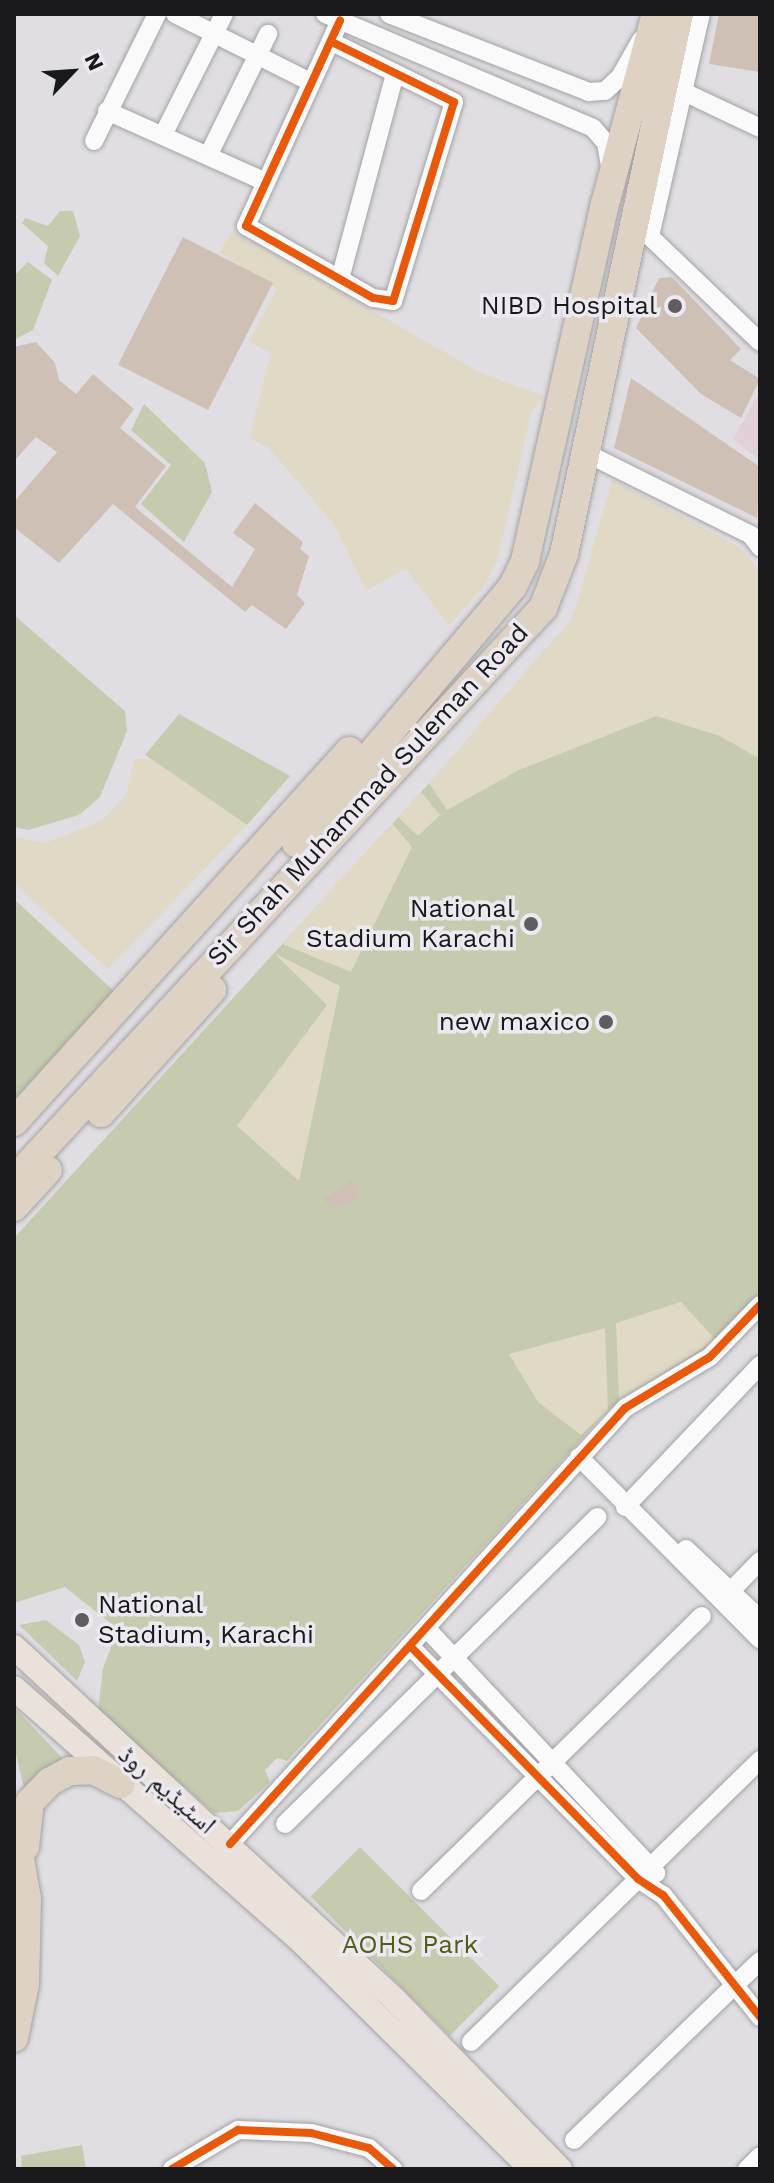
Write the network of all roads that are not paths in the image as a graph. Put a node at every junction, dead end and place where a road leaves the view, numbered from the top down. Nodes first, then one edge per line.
1 (157, 14) edge
2 (175, 14) edge
3 (224, 14) edge
4 (655, 14) edge
5 (679, 14) edge
6 (701, 14) edge
7 (332, 18) edge
8 (397, 18) edge
9 (215, 34) junction
10 (268, 34) dead end
11 (332, 42) junction
12 (398, 45) junction
13 (256, 55) junction
14 (395, 74) junction
15 (302, 78) dead end
16 (684, 92) junction
17 (107, 111) junction
18 (760, 128) edge
19 (164, 133) junction
20 (94, 141) dead end
21 (209, 154) junction
22 (612, 177) junction
23 (266, 182) junction
24 (641, 228) junction
25 (340, 279) junction
26 (760, 342) edge
27 (584, 452) junction
28 (757, 534) edge
29 (485, 619) junction
30 (513, 646) junction
31 (100, 1073) junction
32 (14, 1122) edge
33 (14, 1154) edge
34 (14, 1180) edge
35 (14, 1207) edge
36 (760, 1305) edge
37 (760, 1365) edge
38 (579, 1457) junction
39 (629, 1503) junction
40 (597, 1517) dead end
41 (760, 1561) edge
42 (726, 1597) junction
43 (702, 1616) dead end
44 (760, 1619) edge
45 (427, 1629) junction
46 (760, 1639) edge
47 (14, 1647) edge
48 (411, 1647) junction
49 (458, 1659) junction
50 (23, 1664) edge
51 (442, 1675) junction
52 (14, 1688) edge
53 (555, 1758) junction
54 (760, 1760) edge
55 (538, 1775) junction
56 (121, 1784) junction
57 (14, 1824) edge
58 (285, 1824) dead end
59 (230, 1844) junction
60 (653, 1864) junction
61 (638, 1879) junction
62 (421, 1891) dead end
63 (663, 1895) junction
64 (27, 1899) junction
65 (760, 1961) edge
66 (735, 1985) junction
67 (760, 2017) edge
68 (14, 2038) edge
69 (471, 2042) dead end
70 (574, 2140) dead end
71 (760, 2156) edge
72 (172, 2169) edge
73 (393, 2169) edge
74 (531, 2169) edge
75 (560, 2169) edge
76 (747, 2169) edge

1 - 17 street
2 - 9 street
3 - 9 street
4 - 8 street
4 - 22 highway, Sir Shah Muhammad Suleman Road
5 - 24 highway, Sir Shah Muhammad Suleman Road
6 - 16 street
7 - 11 street
7 - 12 street
8 - 12 street
9 - 13 street
9 - 19 street
10 - 13 street
11 - 14 street
11 - 23 street
12 - 22 street
13 - 15 street
13 - 21 street
14 - 25 street
14 - 25 street
16 - 18 street
16 - 24 street
17 - 19 street
17 - 20 street
19 - 21 street
21 - 23 street
22 - 29 highway, Sir Shah Muhammad Suleman Road
23 - 25 street
24 - 26 street
24 - 27 highway, Sir Shah Muhammad Suleman Road
27 - 28 street
27 - 30 highway, Sir Shah Muhammad Suleman Road
29 - 31 highway, Sir Shah Muhammad Suleman Road
29 - 32 highway
30 - 31 highway, Sir Shah Muhammad Suleman Road
30 - 35 highway
31 - 33 highway
31 - 34 highway
36 - 38 street
37 - 39 street
38 - 39 street
38 - 45 street
39 - 42 street
40 - 49 street
41 - 42 street
42 - 44 street
42 - 46 street
43 - 53 street
45 - 48 street
45 - 49 street
47 - 50 main road, اسٹیڈیم روڈ
48 - 51 street
48 - 59 street
49 - 51 street
49 - 53 street
50 - 59 main road, اسٹیڈیم روڈ
51 - 55 street
51 - 58 street
52 - 56 main road, اسٹیڈیم روڈ
53 - 55 street
53 - 60 street
54 - 60 street
55 - 61 street
55 - 62 street
56 - 64 highway
56 - 74 main road, اسٹیڈیم روڈ
57 - 64 highway
59 - 75 main road, اسٹیڈیم روڈ
60 - 61 street
60 - 63 street
61 - 63 street
61 - 69 street
63 - 66 street
64 - 68 highway
65 - 66 street
66 - 67 street
66 - 70 street
71 - 76 street
72 - 73 street

